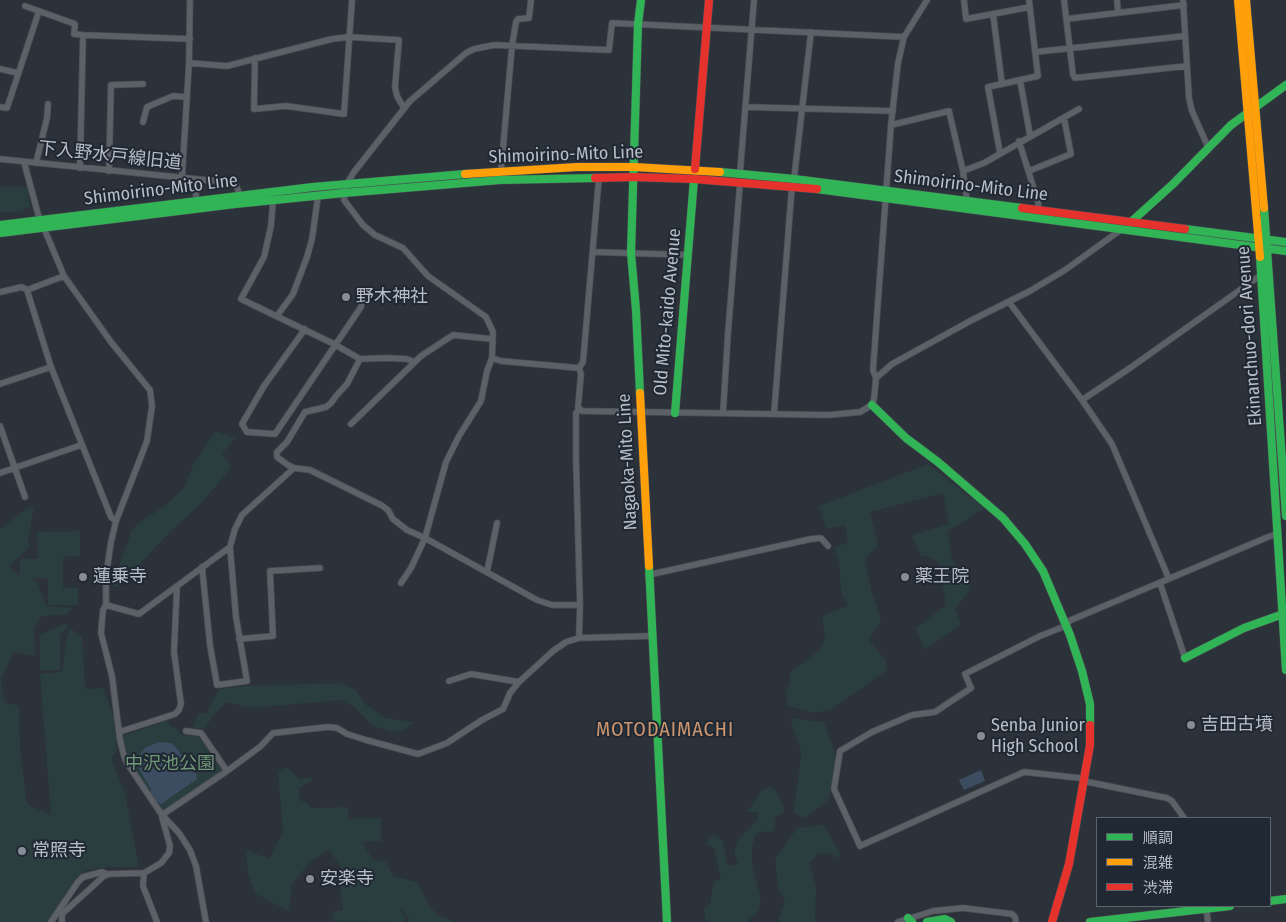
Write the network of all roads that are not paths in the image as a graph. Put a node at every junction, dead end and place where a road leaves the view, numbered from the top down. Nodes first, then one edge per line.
1 (190, 0) edge
2 (352, 0) edge
3 (532, 0) edge
4 (641, 0) edge
5 (709, 0) edge
6 (754, 0) edge
7 (927, 0) edge
8 (964, 0) edge
9 (1029, 0) edge
10 (1064, 0) edge
11 (1117, 0) edge
12 (1238, 0) edge
13 (1246, 0) edge
14 (1183, 2) edge
15 (25, 6) dead end
16 (1030, 7) junction
17 (38, 10) junction
18 (1118, 12) junction
19 (993, 14) junction
20 (1066, 18) junction
21 (638, 24) junction
22 (707, 27) junction
23 (752, 29) junction
24 (811, 32) junction
25 (83, 35) junction
26 (904, 36) junction
27 (1185, 36) junction
28 (350, 37) junction
29 (190, 39) junction
30 (512, 46) junction
31 (1070, 48) junction
32 (1035, 52) junction
33 (255, 58) junction
34 (189, 63) junction
35 (1187, 66) junction
36 (0, 69) edge
37 (18, 73) junction
38 (1020, 80) junction
39 (143, 84) dead end
40 (1002, 84) junction
41 (1286, 85) edge
42 (187, 97) junction
43 (48, 104) dead end
44 (0, 107) edge
45 (745, 107) junction
46 (1256, 107) junction
47 (404, 108) junction
48 (1079, 108) dead end
49 (802, 109) junction
50 (893, 111) junction
51 (1247, 113) junction
52 (1064, 118) junction
53 (143, 122) dead end
54 (891, 125) junction
55 (1030, 135) junction
56 (1019, 141) junction
57 (1208, 147) junction
58 (1000, 153) junction
59 (0, 159) edge
60 (24, 162) junction
61 (36, 163) junction
62 (634, 167) junction
63 (80, 168) junction
64 (695, 169) junction
65 (109, 171) junction
66 (501, 171) junction
67 (963, 171) junction
68 (1029, 171) junction
69 (740, 173) junction
70 (599, 177) junction
71 (633, 177) junction
72 (182, 178) junction
73 (196, 179) junction
74 (694, 179) junction
75 (740, 183) junction
76 (793, 183) junction
77 (345, 189) junction
78 (886, 194) junction
79 (240, 195) junction
80 (318, 196) junction
81 (196, 201) junction
82 (273, 201) junction
83 (968, 201) junction
84 (1039, 210) junction
85 (1132, 221) junction
86 (41, 223) junction
87 (0, 225) edge
88 (1122, 229) junction
89 (0, 233) edge
90 (1258, 238) junction
91 (1267, 239) junction
92 (1286, 242) edge
93 (1259, 248) junction
94 (1268, 249) junction
95 (1286, 251) edge
96 (593, 252) junction
97 (631, 253) junction
98 (688, 255) junction
99 (1261, 275) junction
100 (64, 276) junction
101 (27, 290) junction
102 (364, 291) dead end
103 (0, 292) edge
104 (1009, 302) junction
105 (277, 316) junction
106 (305, 329) junction
107 (492, 339) junction
108 (334, 344) junction
109 (492, 358) junction
110 (360, 359) junction
111 (415, 362) junction
112 (51, 367) junction
113 (579, 368) junction
114 (876, 378) junction
115 (0, 384) edge
116 (1082, 400) junction
117 (872, 405) junction
118 (578, 409) junction
119 (641, 412) junction
120 (675, 413) junction
121 (723, 413) junction
122 (774, 414) junction
123 (351, 424) dead end
124 (0, 426) edge
125 (81, 445) junction
126 (15, 468) junction
127 (294, 468) junction
128 (0, 473) edge
129 (25, 498) dead end
130 (1286, 516) edge
131 (116, 521) junction
132 (497, 523) dead end
133 (1277, 534) junction
134 (425, 538) junction
135 (828, 546) dead end
136 (230, 547) junction
137 (202, 567) junction
138 (320, 568) dead end
139 (487, 572) junction
140 (648, 575) junction
141 (1170, 579) junction
142 (401, 583) dead end
143 (1160, 583) junction
144 (177, 586) junction
145 (106, 605) junction
146 (580, 605) junction
147 (1284, 614) edge
148 (1066, 623) junction
149 (652, 636) junction
150 (579, 638) junction
151 (239, 640) junction
152 (1185, 658) joint
153 (1286, 670) edge
154 (449, 681) dead end
155 (519, 682) junction
156 (186, 731) dead end
157 (119, 732) junction
158 (227, 771) junction
159 (1084, 780) junction
160 (162, 815) junction
161 (1183, 817) edge
162 (144, 873) junction
163 (108, 874) junction
164 (1286, 899) edge
165 (1271, 901) edge
166 (1206, 907) edge
167 (910, 920) edge
168 (51, 922) edge
169 (62, 922) edge
170 (157, 922) edge
171 (206, 922) edge
172 (667, 922) edge
173 (898, 922) edge
174 (927, 922) edge
175 (950, 922) edge
176 (1016, 922) edge
177 (1052, 922) edge
178 (1090, 922) edge
179 (1208, 922) edge

1 - 29 street
2 - 28 street
3 - 30 street
4 - 21 main road, Nagaoka-Mito Line
5 - 22 main road
6 - 23 street
7 - 26 street
8 - 19 street
9 - 16 street
10 - 20 street
11 - 18 street
12 - 51 main road, Ekinanchuo-dori Avenue
13 - 46 main road, Ekinanchuo-dori Avenue
14 - 18 street
14 - 27 street
15 - 17 street
16 - 19 street
16 - 32 street
17 - 25 street
17 - 37 street
18 - 20 street
19 - 40 street
20 - 31 street
21 - 22 street
21 - 30 street
21 - 62 main road, Nagaoka-Mito Line
22 - 23 street
22 - 64 main road
23 - 24 street
23 - 45 street
24 - 26 street
24 - 49 street
25 - 29 street
25 - 63 street
26 - 50 street
27 - 31 street
27 - 35 street
28 - 33 street
28 - 33 street
28 - 47 street
29 - 34 street
30 - 47 street
30 - 66 street
31 - 32 street
31 - 35 street
32 - 38 street
33 - 34 street
34 - 42 street
35 - 57 street
36 - 37 street
37 - 44 street
38 - 40 street
38 - 55 street
39 - 65 street
40 - 58 street
41 - 46 main road
42 - 53 street
42 - 72 street
43 - 61 street
45 - 49 street
45 - 69 street
46 - 51 main road
46 - 91 main road, Ekinanchuo-dori Avenue
47 - 77 street
48 - 52 street
49 - 50 street
49 - 76 street
50 - 54 street
51 - 57 main road
51 - 90 main road, Ekinanchuo-dori Avenue
52 - 55 street
52 - 68 street
54 - 67 street
54 - 78 street
55 - 56 street
56 - 58 street
56 - 68 street
57 - 85 main road
58 - 67 street
59 - 60 street, 下入野水戸線旧道
60 - 61 street, 下入野水戸線旧道
60 - 86 street
61 - 63 street, 下入野水戸線旧道
62 - 64 main road, Shimoirino-Mito Line
62 - 66 main road, Shimoirino-Mito Line
62 - 71 main road, Nagaoka-Mito Line
63 - 65 street, 下入野水戸線旧道
64 - 69 main road, Shimoirino-Mito Line
65 - 72 street, 下入野水戸線旧道
66 - 77 main road, Shimoirino-Mito Line
67 - 83 street
68 - 84 street
69 - 76 main road, Shimoirino-Mito Line
70 - 71 main road, Shimoirino-Mito Line
70 - 77 main road, Shimoirino-Mito Line
70 - 96 street
71 - 74 main road, Shimoirino-Mito Line
71 - 97 main road, Nagaoka-Mito Line
72 - 73 street, 下入野水戸線旧道
73 - 79 street, 下入野水戸線旧道
73 - 81 street
74 - 75 main road, Shimoirino-Mito Line
74 - 98 main road, Old Mito-kaido Avenue
75 - 76 main road, Shimoirino-Mito Line
75 - 121 street
76 - 78 main road, Shimoirino-Mito Line
76 - 122 street
77 - 79 main road, Shimoirino-Mito Line
77 - 80 main road, Shimoirino-Mito Line
77 - 107 street
78 - 83 main road, Shimoirino-Mito Line
78 - 88 main road, Shimoirino-Mito Line
78 - 114 street
79 - 81 main road, Shimoirino-Mito Line
80 - 82 main road, Shimoirino-Mito Line
80 - 105 street
81 - 86 main road, Shimoirino-Mito Line
82 - 86 main road, Shimoirino-Mito Line
82 - 105 street
83 - 84 main road, Shimoirino-Mito Line
84 - 85 main road, Shimoirino-Mito Line
85 - 88 main road
85 - 90 main road, Shimoirino-Mito Line
86 - 87 main road, Shimoirino-Mito Line
86 - 89 main road, Shimoirino-Mito Line
86 - 100 street
88 - 93 main road, Shimoirino-Mito Line
88 - 104 street
90 - 91 main road, Shimoirino-Mito Line
90 - 93 main road, Ekinanchuo-dori Avenue
91 - 92 main road, Shimoirino-Mito Line
91 - 94 main road, Ekinanchuo-dori Avenue
93 - 94 main road, Shimoirino-Mito Line
93 - 99 main road, Ekinanchuo-dori Avenue
94 - 95 main road, Shimoirino-Mito Line
94 - 130 main road, Ekinanchuo-dori Avenue
96 - 97 street
96 - 113 street
97 - 98 street
97 - 119 main road, Nagaoka-Mito Line
98 - 120 main road, Old Mito-kaido Avenue
99 - 116 street
99 - 133 main road, Ekinanchuo-dori Avenue
100 - 101 street
100 - 131 street
101 - 103 street
101 - 112 street
102 - 108 street
104 - 114 street
104 - 116 street
105 - 106 street
106 - 108 street
106 - 108 street
107 - 109 street
107 - 111 street
108 - 110 street
109 - 113 street
109 - 134 street
110 - 111 street
110 - 127 street
111 - 123 street
112 - 115 street
112 - 125 street
113 - 118 street
114 - 117 street
116 - 141 street
117 - 122 street
117 - 148 main road
118 - 119 street, Old Mito-kaido Avenue
118 - 146 street
119 - 120 street, Old Mito-kaido Avenue
119 - 140 main road, Nagaoka-Mito Line
120 - 121 street
121 - 122 street
124 - 126 street
125 - 126 street
125 - 131 street
126 - 128 street
126 - 129 street
127 - 134 street
127 - 136 street
131 - 145 street
132 - 139 street
133 - 141 street
133 - 147 main road, Ekinanchuo-dori Avenue
134 - 139 street
134 - 142 street
135 - 140 street
136 - 137 street
136 - 151 street
137 - 144 street
137 - 151 street
138 - 151 street
139 - 146 street
140 - 149 main road, Nagaoka-Mito Line
141 - 143 street
143 - 148 street
143 - 152 street
144 - 145 street
144 - 157 street
145 - 157 street
146 - 150 street
147 - 152 main road
147 - 153 main road, Ekinanchuo-dori Avenue
148 - 159 main road
148 - 159 street
149 - 150 street
149 - 172 main road, Nagaoka-Mito Line
150 - 155 street
154 - 155 street
155 - 158 street
156 - 158 street
157 - 160 street
158 - 160 street
159 - 161 street
159 - 177 main road
160 - 162 street
160 - 171 street
162 - 163 street
162 - 170 street
163 - 168 street
163 - 169 street
164 - 165 main road
166 - 178 main road
166 - 179 street
167 - 173 street
167 - 176 street
174 - 175 main road

